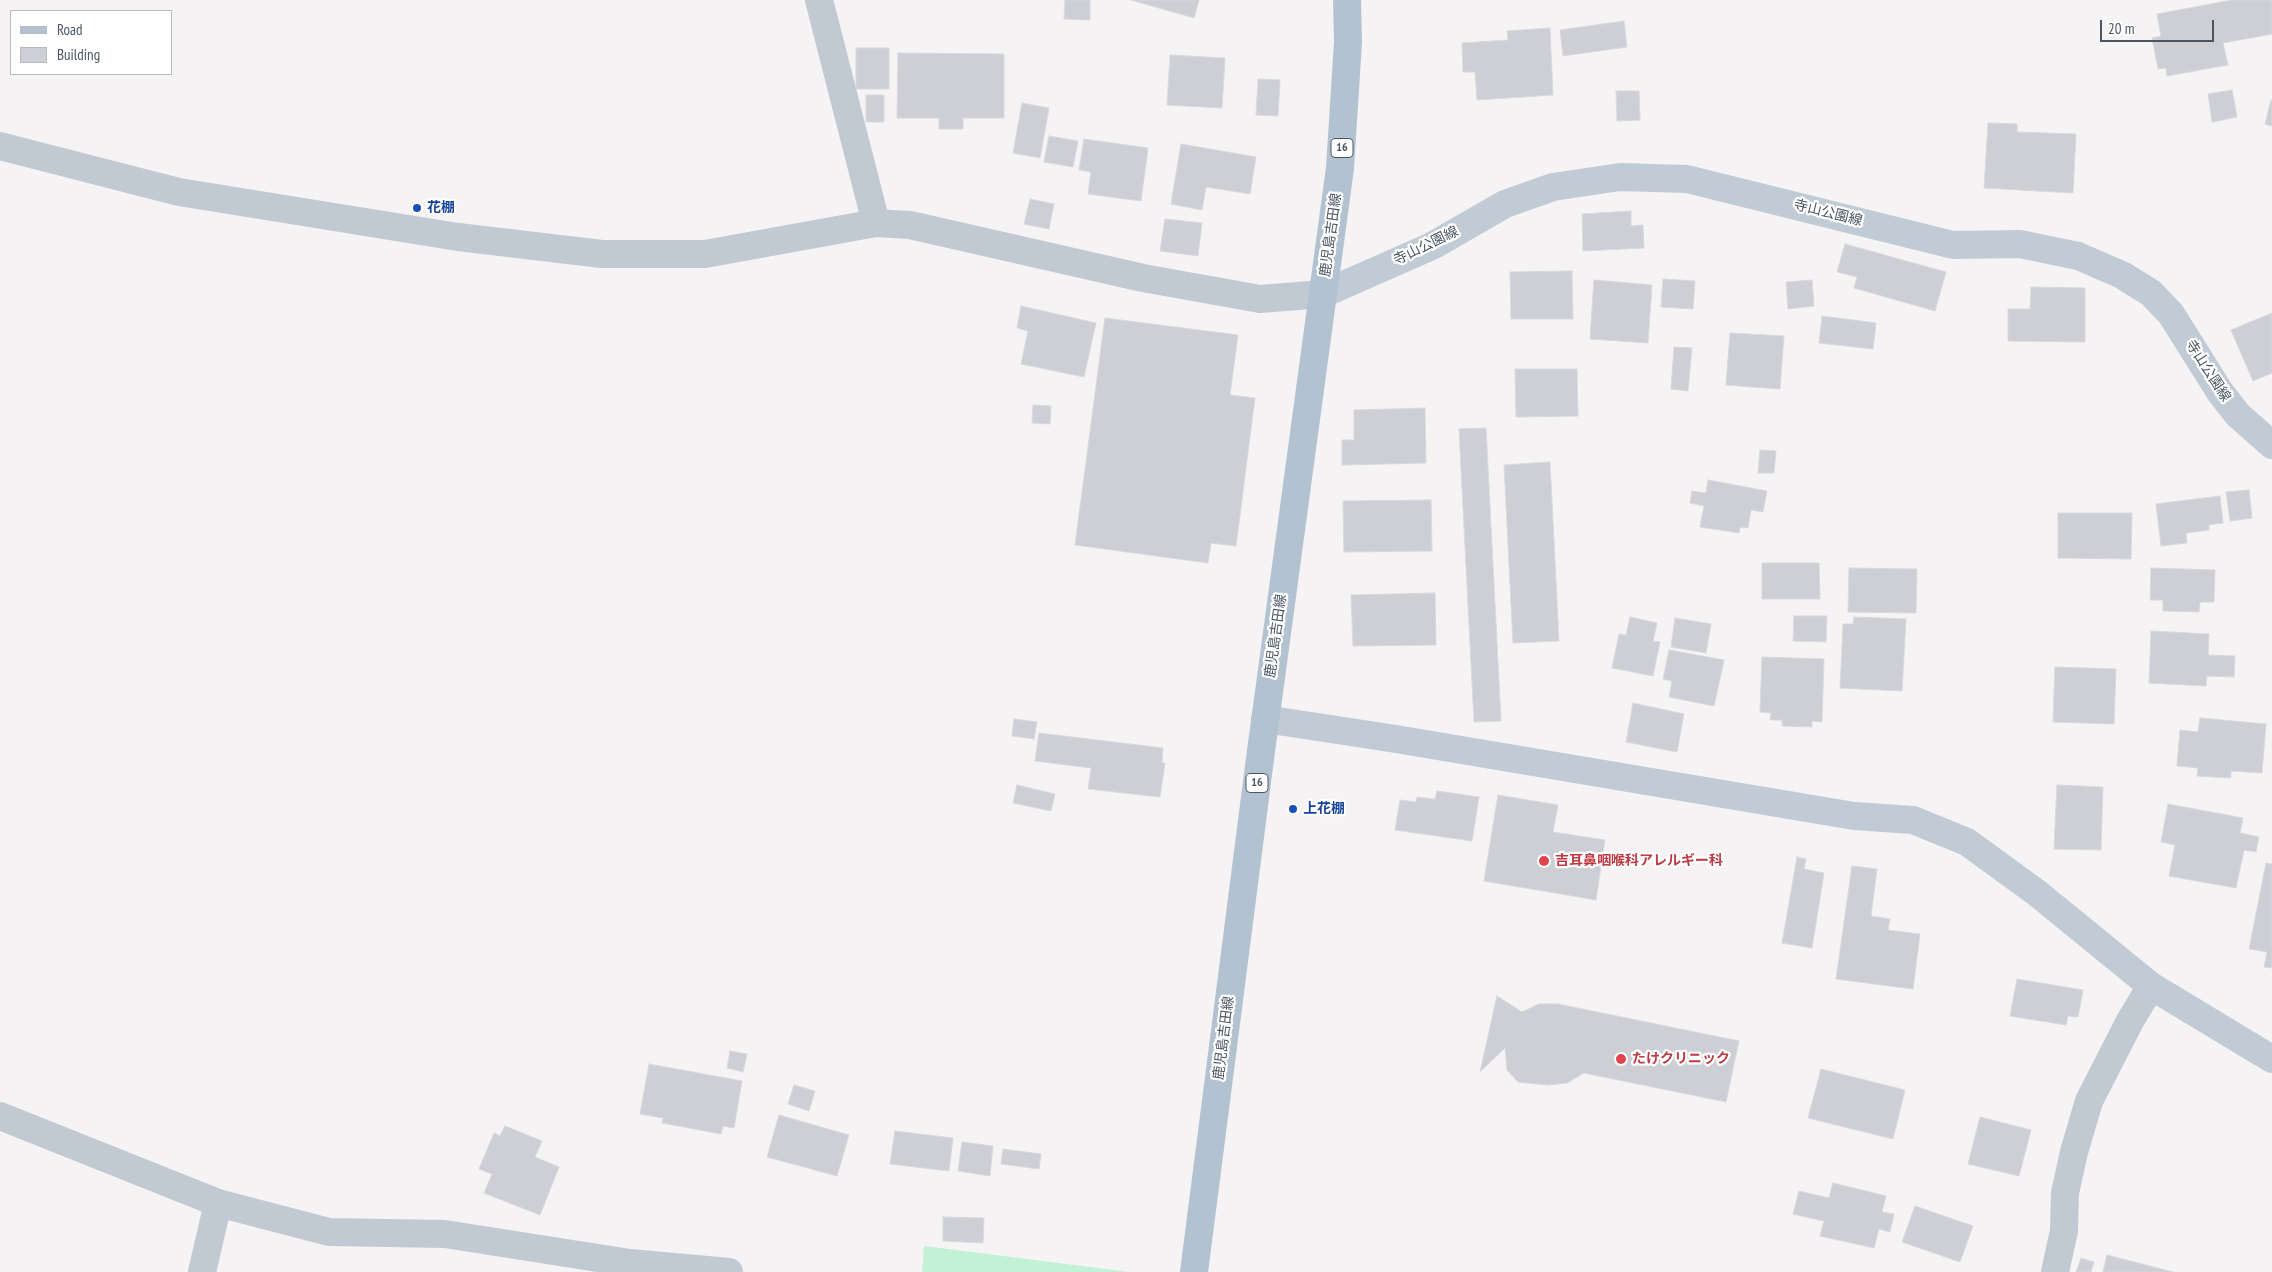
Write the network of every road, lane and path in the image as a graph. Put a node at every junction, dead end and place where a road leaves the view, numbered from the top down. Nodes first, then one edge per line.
1 (819, 0) edge
2 (1347, 0) edge
3 (0, 146) edge
4 (876, 223) junction
5 (1323, 294) junction
6 (2272, 445) edge
7 (1265, 719) junction
8 (2151, 986) junction
9 (2272, 1059) edge
10 (0, 1116) edge
11 (218, 1203) junction
12 (202, 1272) edge
13 (729, 1272) edge
14 (1194, 1272) edge
15 (2055, 1272) edge

1 - 4 street
2 - 5 main road, 鹿児島吉田線 / 16
3 - 4 street
4 - 5 street
5 - 6 street, 寺山公園線
5 - 7 main road, 鹿児島吉田線 / 16
7 - 8 street
7 - 14 main road, 鹿児島吉田線 / 16
8 - 9 street
8 - 15 street
10 - 11 street
11 - 12 street
11 - 13 street

